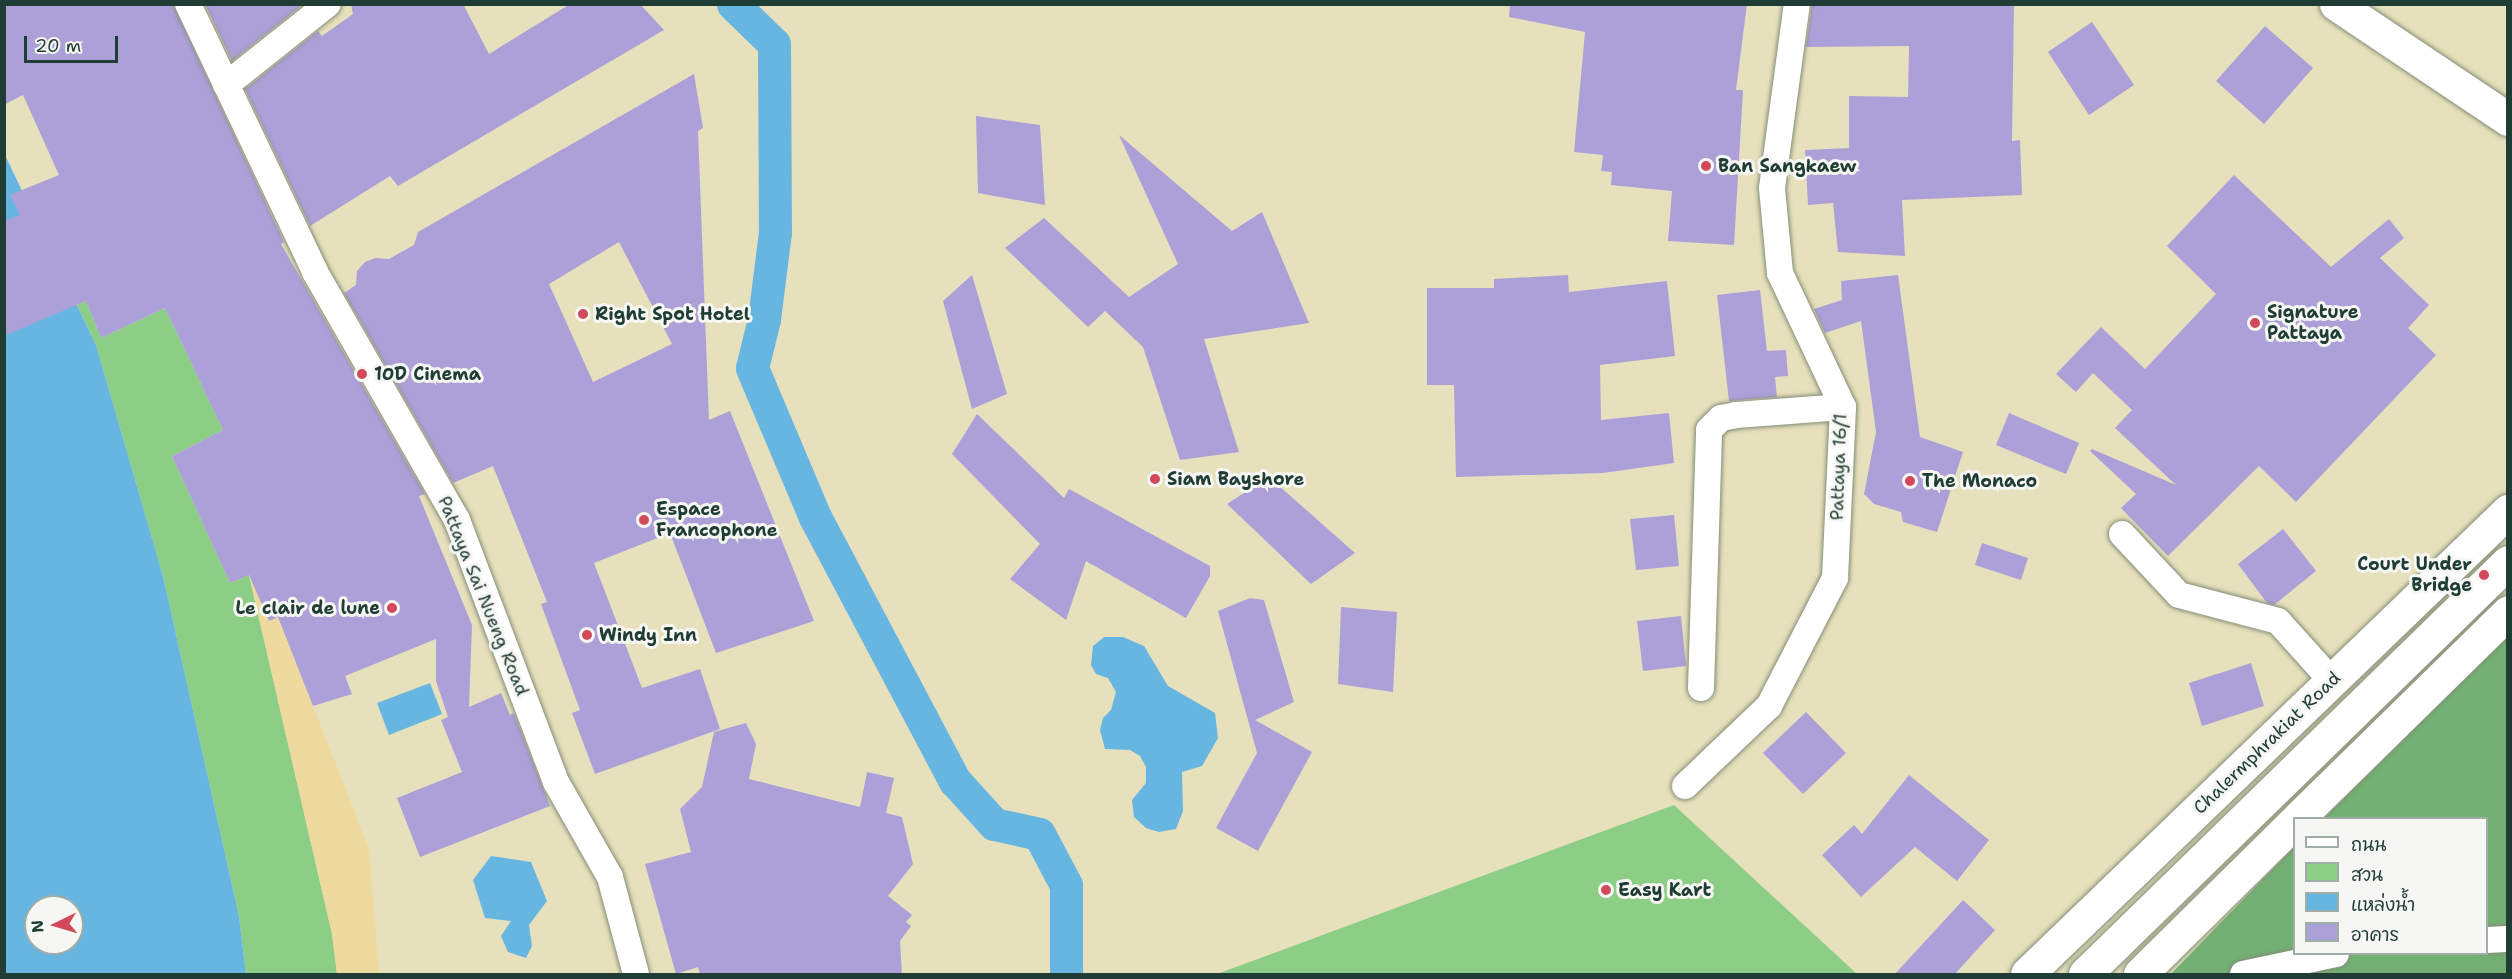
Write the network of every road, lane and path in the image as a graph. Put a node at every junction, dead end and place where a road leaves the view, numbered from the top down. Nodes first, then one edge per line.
1 (188, 4) edge
2 (328, 4) edge
3 (1797, 4) edge
4 (2336, 4) edge
5 (226, 85) junction
6 (2508, 119) edge
7 (1843, 407) junction
8 (2508, 511) edge
9 (2122, 534) dead end
10 (2508, 562) edge
11 (2508, 612) edge
12 (2332, 681) junction
13 (1701, 688) dead end
14 (1685, 786) dead end
15 (2300, 817) edge
16 (2293, 824) edge
17 (2508, 939) edge
18 (2488, 940) edge
19 (2332, 955) edge
20 (636, 975) edge
21 (2027, 975) edge
22 (2085, 975) edge
23 (2140, 975) edge
24 (2243, 975) edge

1 - 5 street, Pattaya Sai Nueng Road
2 - 5 street
3 - 7 street, Pattaya 16/1
4 - 6 street
5 - 20 street, Pattaya Sai Nueng Road
7 - 13 street
7 - 14 street, Pattaya 16/1
8 - 12 street, Chalermphrakiat Road
9 - 12 street
10 - 22 street
11 - 15 street
12 - 21 street, Chalermphrakiat Road
16 - 23 street
17 - 18 street
19 - 24 street

